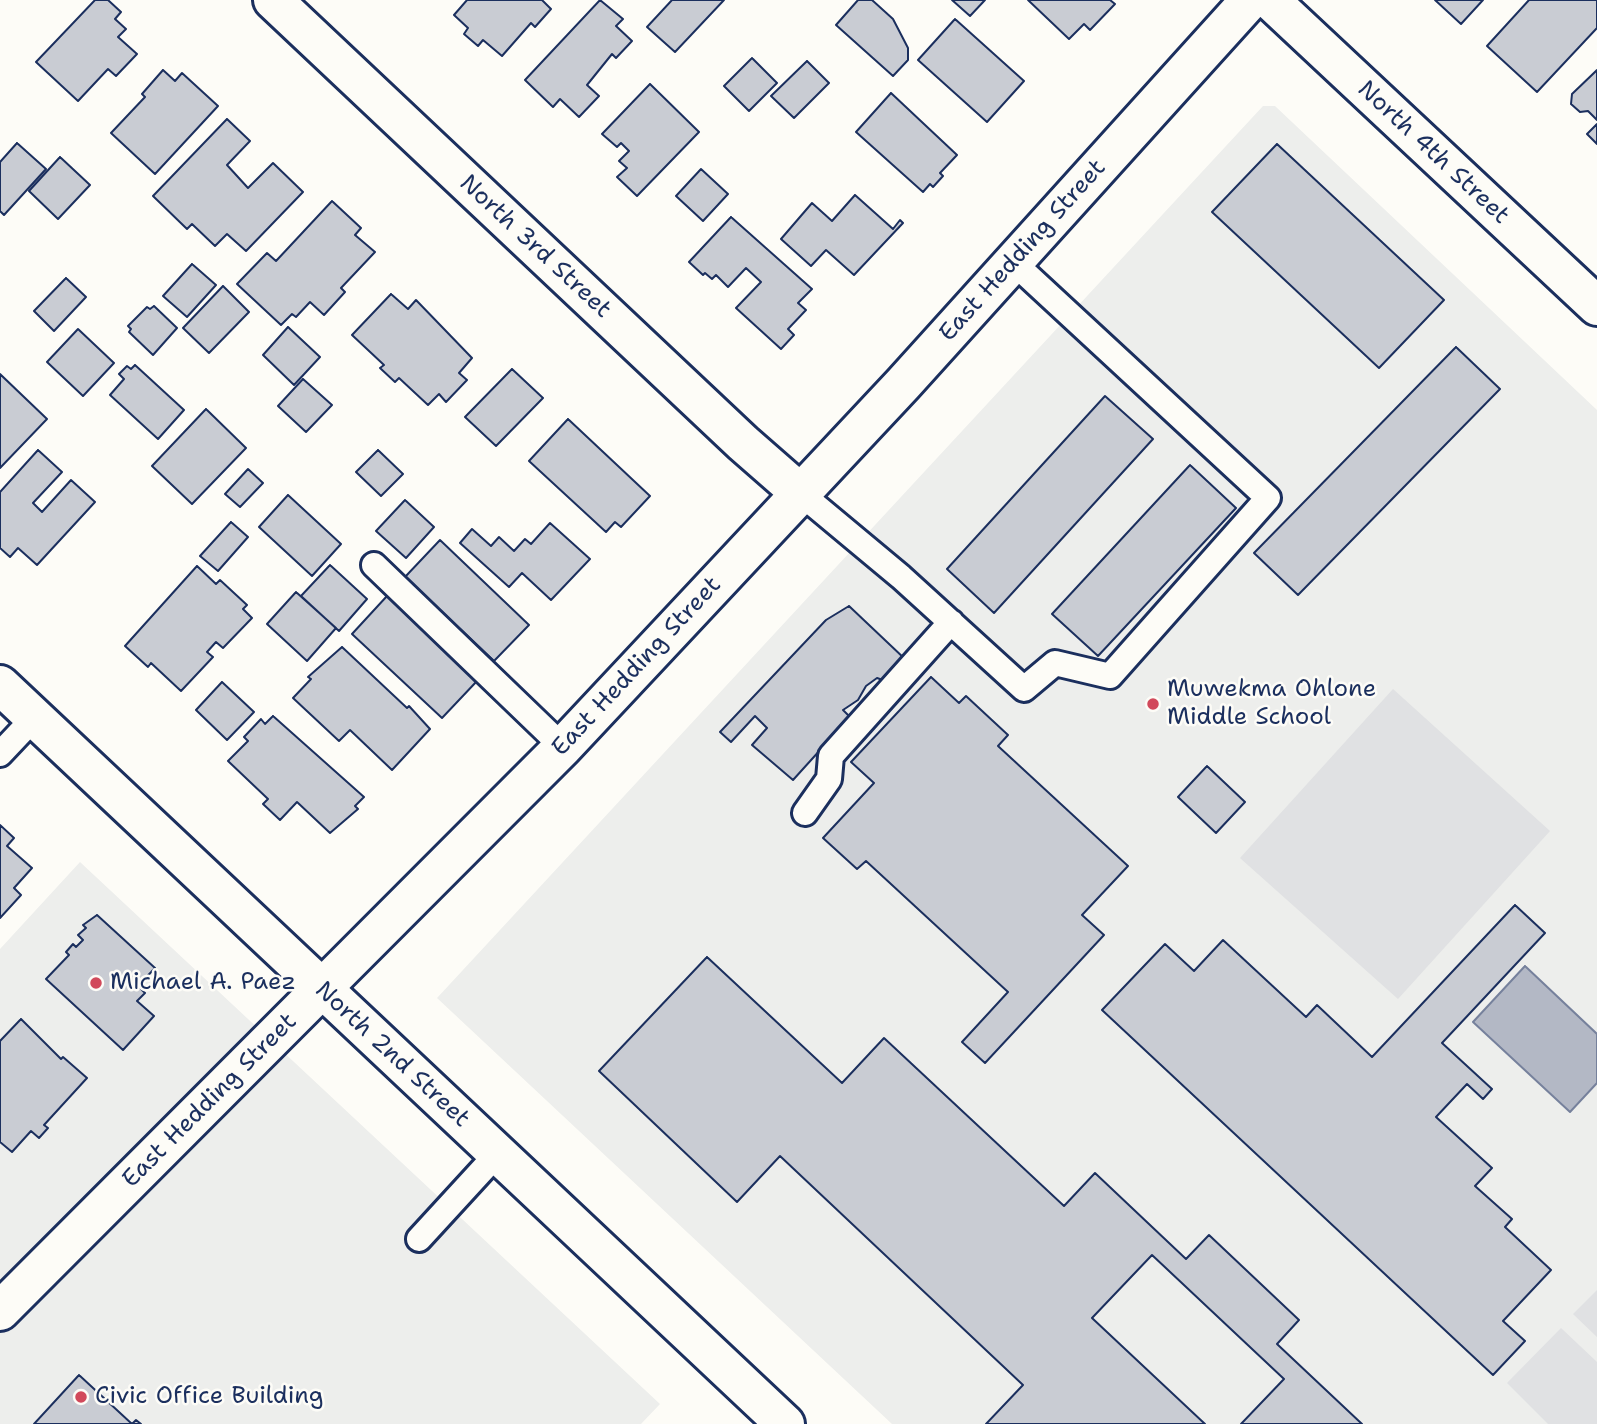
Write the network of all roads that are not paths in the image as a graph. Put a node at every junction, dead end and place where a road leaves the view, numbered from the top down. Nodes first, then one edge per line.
1 (273, 0) edge
2 (1250, 0) edge
3 (1270, 0) edge
4 (1013, 262) junction
5 (1597, 306) edge
6 (799, 492) junction
7 (373, 565) dead end
8 (951, 622) junction
9 (0, 685) edge
10 (34, 718) junction
11 (563, 747) junction
12 (0, 754) edge
13 (805, 813) dead end
14 (322, 988) junction
15 (497, 1154) junction
16 (419, 1239) dead end
17 (0, 1311) edge
18 (785, 1424) edge

1 - 6 main road, North 3rd Street
2 - 4 main road, East Hedding Street
3 - 5 main road, North 4th Street
4 - 6 main road, East Hedding Street
4 - 8 lane
6 - 8 lane
6 - 11 main road, East Hedding Street
7 - 11 lane
8 - 13 lane
9 - 10 main road, North 2nd Street
10 - 12 lane
10 - 14 main road, North 2nd Street
11 - 14 main road, East Hedding Street
14 - 15 main road, North 2nd Street
14 - 17 main road, East Hedding Street
15 - 16 lane
15 - 18 main road, North 2nd Street

